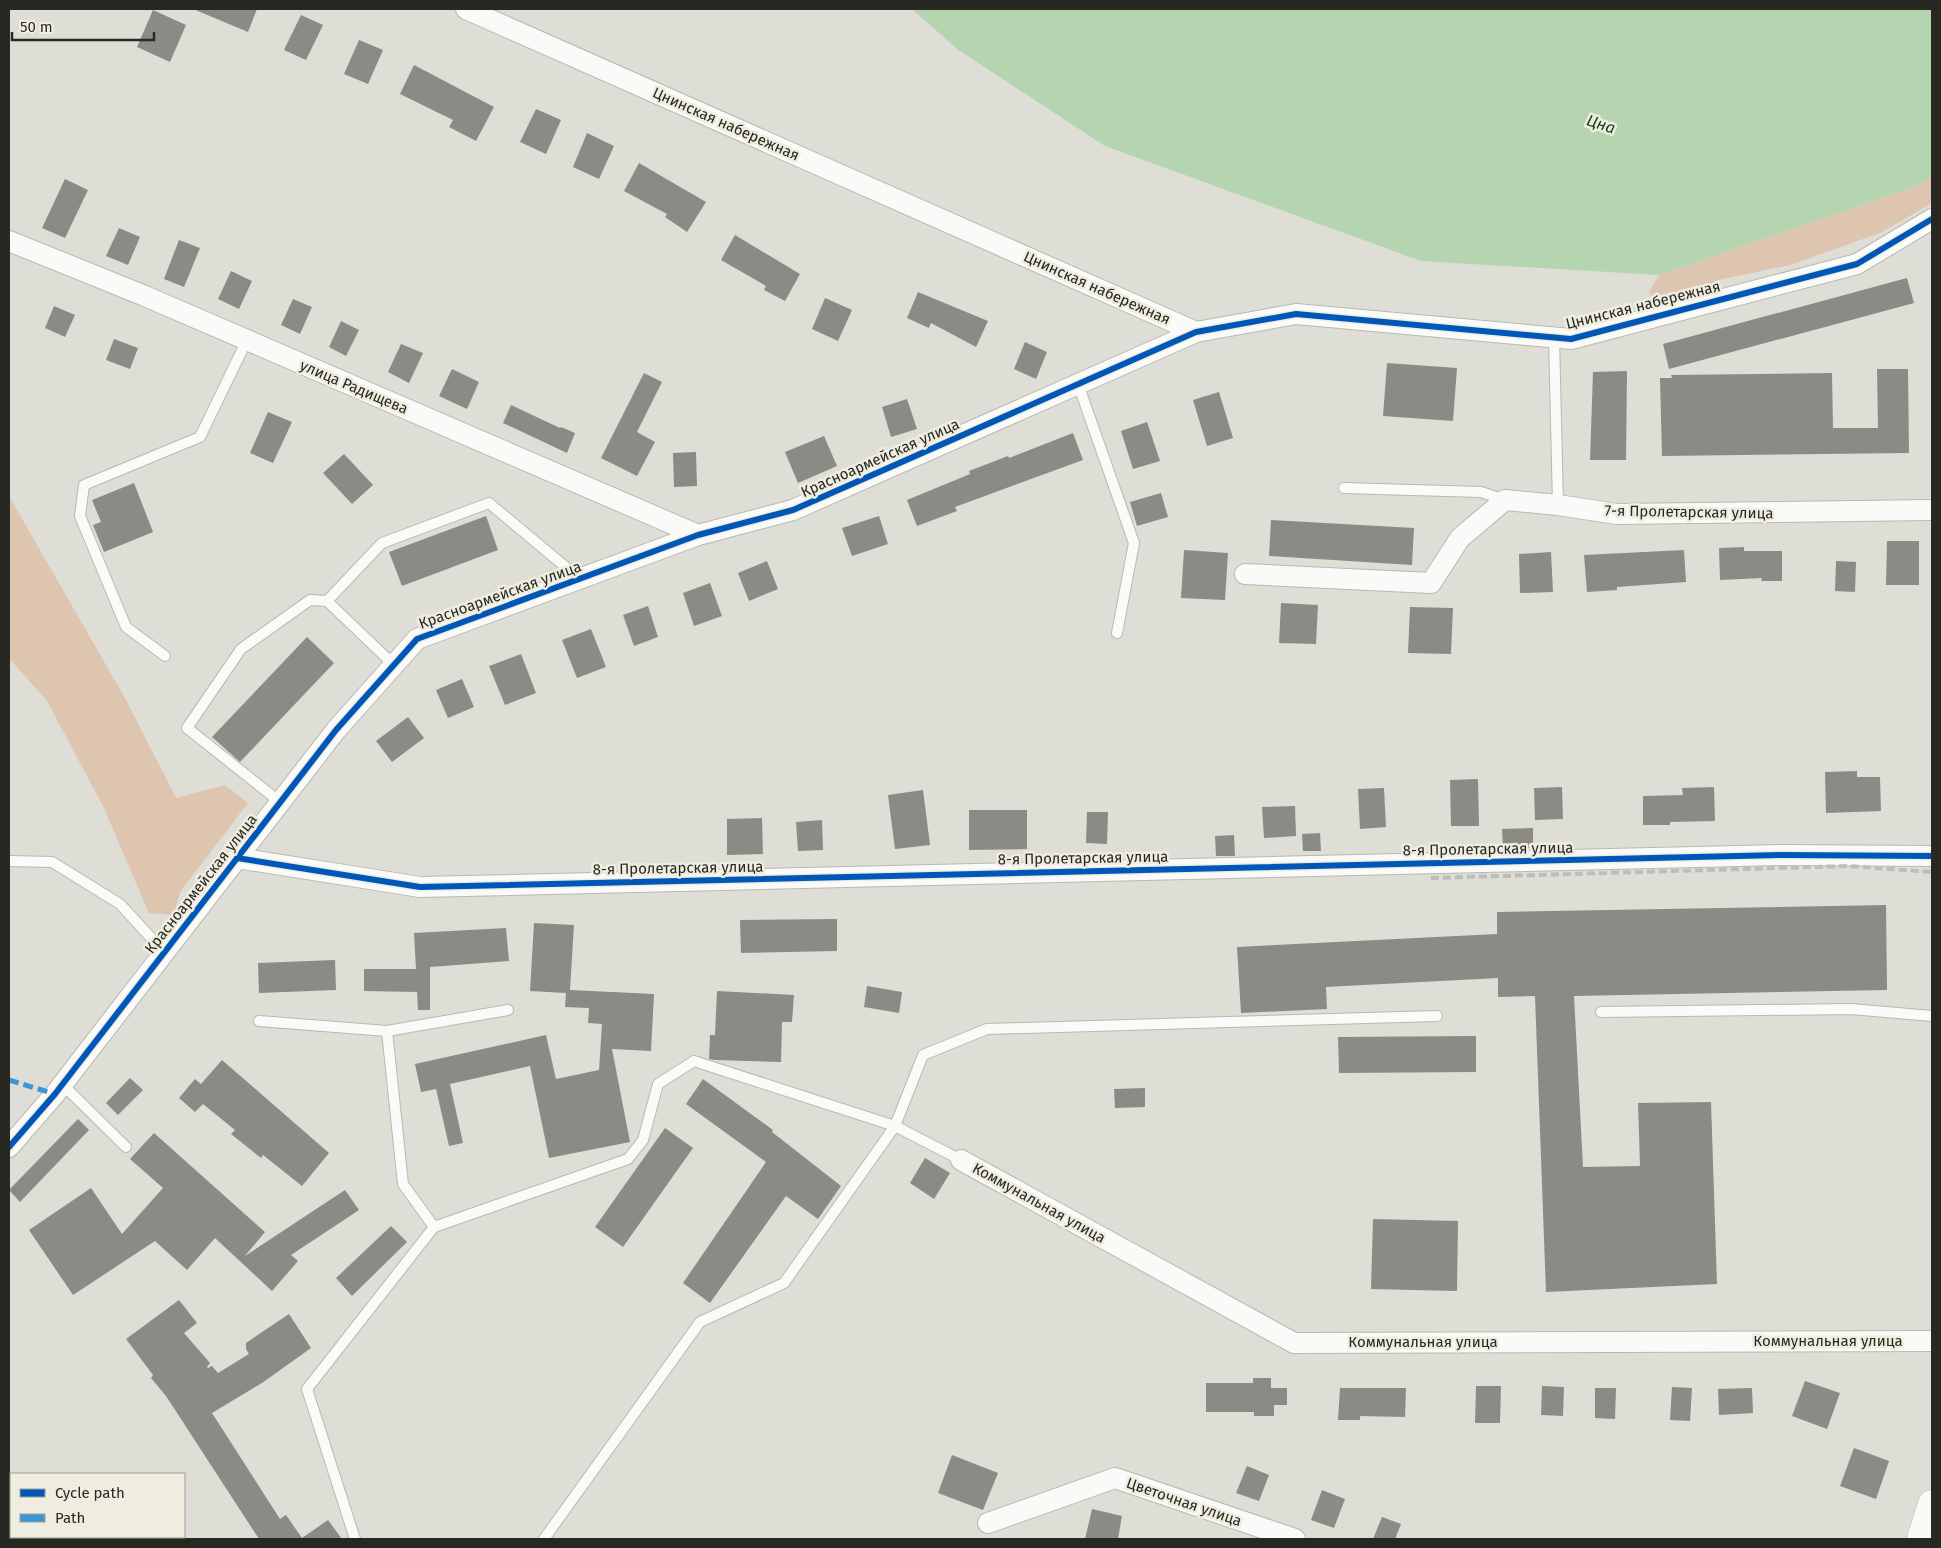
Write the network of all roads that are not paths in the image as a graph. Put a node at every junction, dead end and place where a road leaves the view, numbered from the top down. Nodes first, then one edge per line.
1 (466, 9) edge
2 (1932, 219) edge
3 (9, 241) edge
4 (1196, 332) junction
5 (1554, 337) junction
6 (247, 340) junction
7 (1078, 384) junction
8 (1344, 488) dead end
9 (1506, 500) junction
10 (1558, 505) junction
11 (1932, 510) edge
12 (698, 535) junction
13 (1244, 574) dead end
14 (580, 579) junction
15 (327, 601) junction
16 (1117, 633) dead end
17 (165, 656) dead end
18 (394, 665) junction
19 (280, 802) junction
20 (1932, 856) edge
21 (237, 858) junction
22 (9, 861) edge
23 (164, 952) junction
24 (508, 1010) dead end
25 (1601, 1012) dead end
26 (1438, 1016) dead end
27 (1932, 1016) edge
28 (259, 1021) dead end
29 (387, 1031) junction
30 (63, 1085) junction
31 (896, 1126) junction
32 (9, 1146) edge
33 (126, 1147) dead end
34 (961, 1160) joint
35 (434, 1227) junction
36 (1932, 1341) edge
37 (1932, 1504) edge
38 (988, 1523) dead end
39 (355, 1539) edge
40 (544, 1539) edge
41 (1295, 1539) edge
42 (1921, 1539) edge

1 - 4 street, Цнинская набережная
2 - 5 street, Цнинская набережная
3 - 6 street, улица Радищева
4 - 5 street, Цнинская набережная
4 - 7 street, Красноармейская улица
5 - 10 lane
6 - 12 street, улица Радищева
6 - 17 lane
7 - 12 street, Красноармейская улица
7 - 16 lane
8 - 9 lane
9 - 10 street, 7-я Пролетарская улица
9 - 13 street
10 - 11 street, 7-я Пролетарская улица
12 - 14 street, Красноармейская улица
14 - 15 lane
14 - 18 street, Красноармейская улица
15 - 18 lane
15 - 19 lane
18 - 19 street, Красноармейская улица
19 - 21 street, Красноармейская улица
20 - 21 street, 8-я Пролетарская улица
21 - 23 street, Красноармейская улица
22 - 23 lane
23 - 30 street, Красноармейская улица
24 - 29 lane
25 - 27 lane
26 - 31 lane
28 - 29 lane
29 - 35 lane
30 - 32 street, Красноармейская улица
30 - 33 lane
31 - 34 lane
31 - 35 lane
31 - 40 lane
34 - 36 street, Коммунальная улица
35 - 39 lane
37 - 42 main road
38 - 41 street, Цветочная улица

